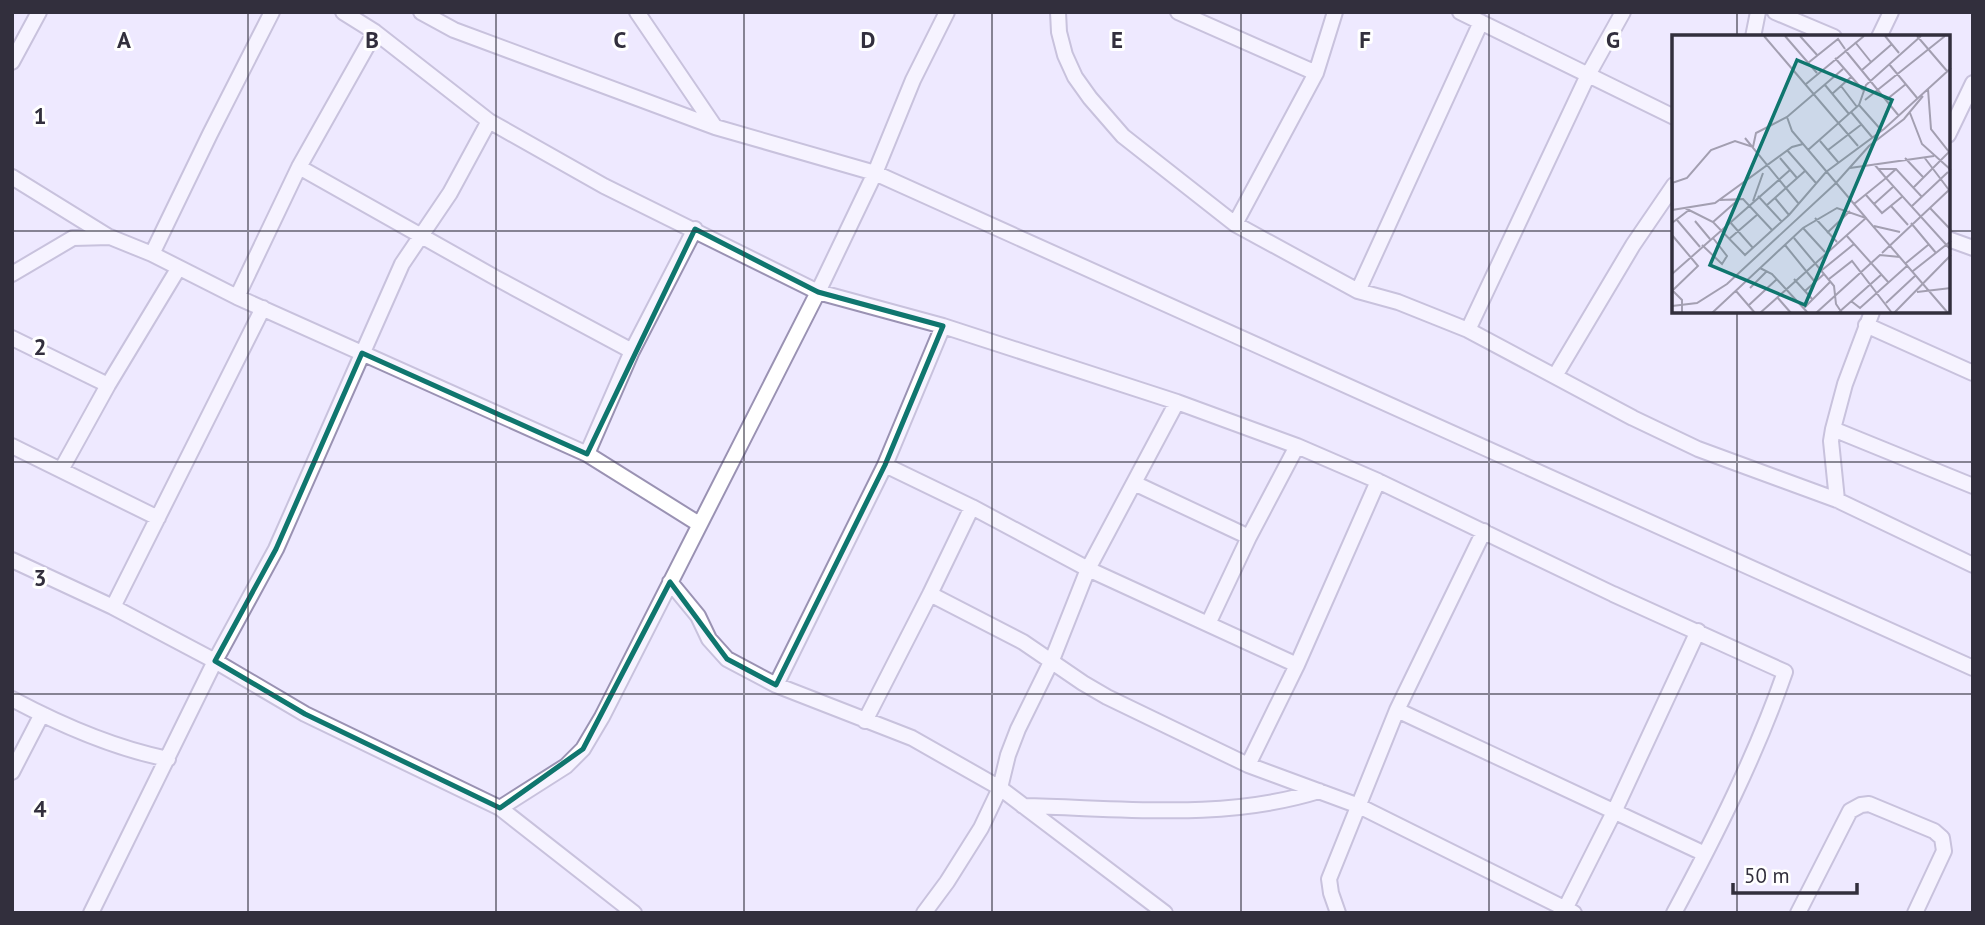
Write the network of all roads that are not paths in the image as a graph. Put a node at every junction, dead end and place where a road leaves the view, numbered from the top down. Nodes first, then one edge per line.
1 (39, 12) edge
2 (272, 12) edge
3 (343, 12) edge
4 (421, 12) edge
5 (637, 12) edge
6 (947, 12) edge
7 (1058, 12) edge
8 (1178, 12) edge
9 (1335, 12) edge
10 (1460, 12) edge
11 (1623, 12) edge
12 (1758, 12) edge
13 (1775, 12) edge
14 (1891, 12) edge
15 (1481, 22) junction
16 (375, 32) junction
17 (1753, 35) edge
18 (1829, 35) edge
19 (1880, 35) edge
20 (14, 54) edge
21 (1316, 72) junction
22 (1588, 75) junction
23 (1973, 83) edge
24 (1672, 116) edge
25 (489, 121) junction
26 (715, 127) junction
27 (1950, 131) edge
28 (299, 167) junction
29 (874, 173) junction
30 (12, 177) edge
31 (1672, 188) edge
32 (1235, 225) junction
33 (695, 229) junction
34 (420, 235) junction
35 (110, 237) junction
36 (1950, 240) edge
37 (1973, 248) edge
38 (152, 254) junction
39 (178, 269) junction
40 (13, 276) edge
41 (1358, 291) junction
42 (818, 292) junction
43 (237, 298) junction
44 (263, 308) junction
45 (1869, 318) edge
46 (943, 327) junction
47 (1468, 330) junction
48 (12, 338) edge
49 (632, 351) junction
50 (362, 353) junction
51 (1973, 373) edge
52 (1555, 376) junction
53 (108, 385) junction
54 (1177, 402) junction
55 (1833, 429) junction
56 (12, 446) edge
57 (1297, 446) junction
58 (587, 454) junction
59 (885, 466) junction
60 (61, 470) junction
61 (1378, 481) junction
62 (1134, 483) junction
63 (1973, 486) edge
64 (1837, 500) junction
65 (972, 506) junction
66 (158, 518) junction
67 (699, 524) junction
68 (1484, 531) junction
69 (1249, 537) junction
70 (12, 560) edge
71 (1973, 565) edge
72 (1088, 569) junction
73 (670, 582) junction
74 (930, 594) junction
75 (113, 607) junction
76 (1208, 624) junction
77 (1698, 631) junction
78 (1052, 660) junction
79 (215, 661) junction
80 (1297, 665) junction
81 (1973, 668) edge
82 (776, 685) junction
83 (12, 699) edge
84 (1397, 710) junction
85 (42, 715) junction
86 (865, 721) junction
87 (167, 759) junction
88 (1248, 765) junction
89 (12, 772) edge
90 (1000, 788) junction
91 (1319, 791) junction
92 (1023, 806) junction
93 (1359, 806) junction
94 (500, 808) junction
95 (1614, 812) junction
96 (1705, 854) junction
97 (1569, 911) edge
98 (91, 913) edge
99 (634, 913) edge
100 (923, 913) edge
101 (1165, 913) edge
102 (1338, 913) edge
103 (1674, 913) edge
104 (1798, 913) edge
105 (1915, 913) edge

1 - 20 street
2 - 38 street
3 - 16 street
4 - 26 street
5 - 26 street
6 - 29 street
7 - 32 street
8 - 21 street
9 - 21 street
10 - 15 street
11 - 22 street
12 - 17 street
13 - 18 street
14 - 19 street
15 - 22 street
15 - 41 street
16 - 25 street
16 - 28 street
21 - 32 street
22 - 24 street
22 - 47 street
23 - 27 street
25 - 33 street
25 - 34 street
26 - 29 street
28 - 34 street
28 - 43 street
29 - 42 street
29 - 81 street
30 - 35 street
31 - 52 street
32 - 41 street
33 - 42 street
33 - 49 street
34 - 49 street
34 - 50 street
35 - 38 street
35 - 40 street
36 - 37 street
38 - 39 street
39 - 43 street
39 - 53 street
41 - 47 street
42 - 46 street
42 - 67 street
43 - 44 street
44 - 50 street
44 - 66 street
45 - 51 street
45 - 55 street
46 - 54 street
46 - 59 street
47 - 52 street
48 - 53 street
49 - 58 street
50 - 58 street
50 - 79 street
52 - 64 street
53 - 60 street
54 - 57 street
54 - 62 street
55 - 63 street
55 - 64 street
56 - 60 street
57 - 61 street
57 - 69 street
58 - 67 street
59 - 65 street
59 - 82 street
60 - 66 street
61 - 68 street
61 - 80 street
62 - 69 street
62 - 72 street
64 - 71 street
65 - 72 street
65 - 74 street
66 - 75 street
67 - 73 street
68 - 77 street
68 - 84 street
69 - 76 street
70 - 75 street
72 - 76 street
72 - 78 street
73 - 82 street
73 - 94 street
74 - 78 street
74 - 86 street
75 - 79 street
76 - 80 street
77 - 95 street
77 - 96 street
78 - 88 street
78 - 90 street
79 - 87 street
79 - 94 street
80 - 88 street
82 - 86 street
83 - 85 street
84 - 93 street
84 - 95 street
85 - 87 street
85 - 89 street
86 - 90 street
87 - 98 street
88 - 91 street
90 - 92 street
90 - 100 street
91 - 92 street
91 - 93 street
92 - 101 street
93 - 97 street
93 - 102 street
94 - 99 street
95 - 96 street
95 - 97 street
96 - 103 street
104 - 105 street

